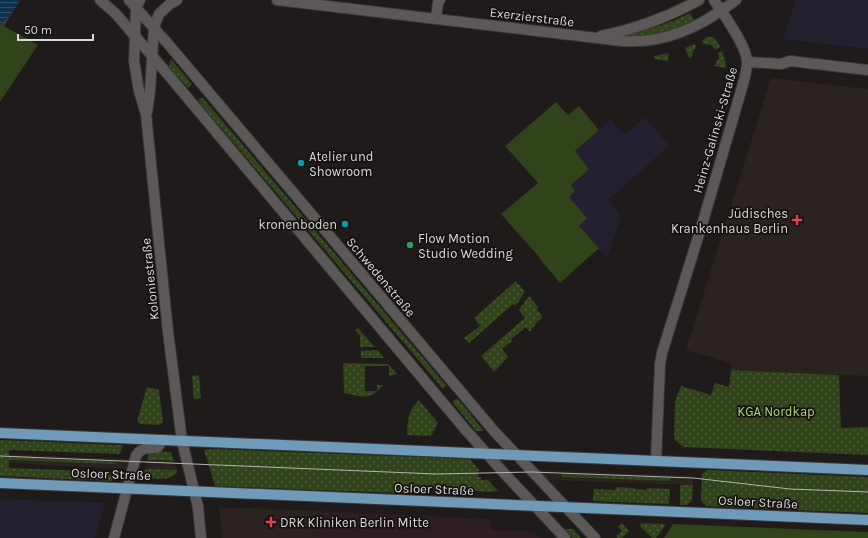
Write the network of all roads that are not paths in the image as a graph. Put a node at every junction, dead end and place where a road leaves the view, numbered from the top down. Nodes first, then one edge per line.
1 (100, 0) edge
2 (177, 0) edge
3 (277, 0) edge
4 (440, 0) edge
5 (699, 0) edge
6 (714, 0) edge
7 (736, 0) edge
8 (135, 2) edge
9 (722, 11) junction
10 (436, 18) junction
11 (154, 27) junction
12 (134, 36) junction
13 (593, 37) junction
14 (151, 55) junction
15 (748, 62) junction
16 (868, 70) edge
17 (146, 114) junction
18 (0, 433) edge
19 (164, 440) junction
20 (182, 441) junction
21 (486, 454) junction
22 (516, 454) junction
23 (656, 461) junction
24 (868, 470) edge
25 (0, 483) edge
26 (128, 488) junction
27 (194, 491) junction
28 (534, 505) junction
29 (564, 506) junction
30 (868, 520) edge
31 (114, 538) edge
32 (201, 538) edge
33 (565, 538) edge
34 (595, 538) edge

1 - 12 main road
2 - 11 main road
3 - 10 main road, Exerzierstraße
4 - 10 main road
5 - 13 main road, Exerzierstraße
6 - 9 main road, Heinz-Galinski-Straße
7 - 9 main road, Exerzierstraße
8 - 11 main road, Schwedenstraße
8 - 12 main road, Koloniestraße
9 - 13 main road, Exerzierstraße
9 - 15 main road, Heinz-Galinski-Straße
10 - 13 main road, Exerzierstraße
11 - 14 main road, Koloniestraße
11 - 22 main road, Schwedenstraße
12 - 14 main road
12 - 17 main road, Koloniestraße
14 - 17 main road, Koloniestraße
14 - 21 main road
15 - 16 main road
15 - 23 main road, Heinz-Galinski-Straße
17 - 20 main road, Koloniestraße
18 - 19 main road
19 - 20 main road
19 - 26 main road
20 - 21 main road
20 - 27 main road, Koloniestraße
21 - 22 main road
21 - 28 main road
22 - 23 main road
22 - 29 main road, Schwedenstraße
23 - 24 main road
25 - 26 main road, Osloer Straße
26 - 27 main road, Osloer Straße
26 - 31 main road
27 - 28 main road, Osloer Straße
27 - 32 main road, Koloniestraße
28 - 29 main road, Osloer Straße
28 - 33 main road
29 - 30 main road, Osloer Straße
29 - 34 main road, Schwedenstraße

